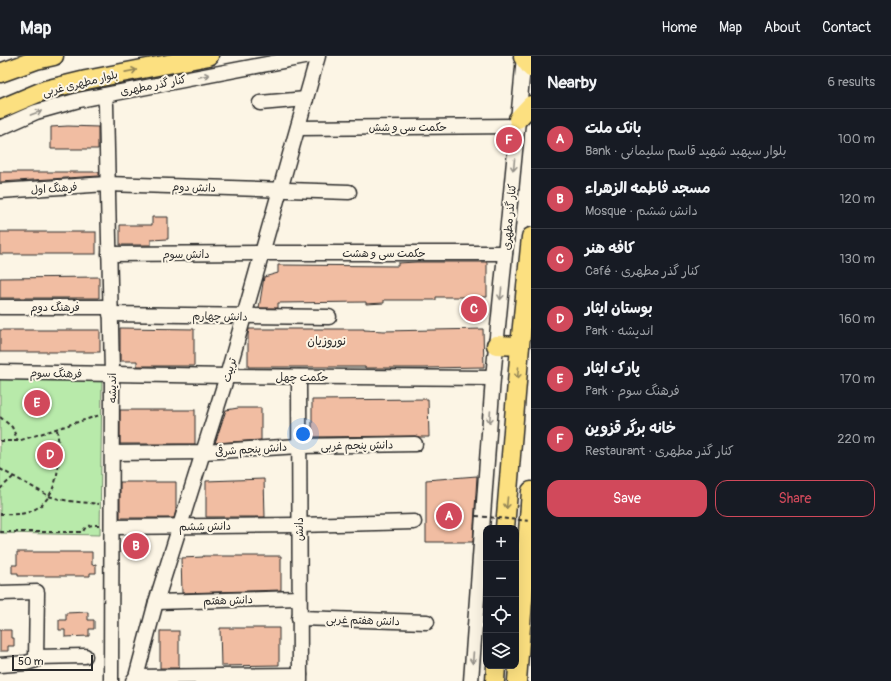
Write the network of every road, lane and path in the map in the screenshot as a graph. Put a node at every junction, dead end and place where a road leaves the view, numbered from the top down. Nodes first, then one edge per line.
1 (54, 56) edge
2 (209, 56) edge
3 (309, 56) edge
4 (318, 56) edge
5 (526, 60) edge
6 (0, 73) edge
7 (104, 95) junction
8 (306, 100) junction
9 (260, 104) dead end
10 (531, 105) edge
11 (0, 109) edge
12 (518, 123) junction
13 (0, 128) edge
14 (298, 128) junction
15 (108, 184) junction
16 (281, 189) junction
17 (0, 191) edge
18 (349, 192) dead end
19 (531, 237) edge
20 (262, 253) junction
21 (505, 253) junction
22 (109, 254) junction
23 (0, 307) edge
24 (110, 311) junction
25 (244, 316) junction
26 (329, 318) dead end
27 (496, 345) junction
28 (520, 346) junction
29 (0, 372) edge
30 (112, 373) junction
31 (227, 376) junction
32 (299, 377) junction
33 (493, 378) junction
34 (100, 415) dead end
35 (0, 417) edge
36 (57, 429) junction
37 (0, 441) edge
38 (18, 441) junction
39 (415, 444) dead end
40 (299, 446) junction
41 (203, 452) junction
42 (112, 453) junction
43 (0, 469) edge
44 (13, 477) junction
45 (0, 489) edge
46 (50, 496) junction
47 (99, 504) dead end
48 (531, 507) edge
49 (0, 514) edge
50 (476, 516) dead end
51 (99, 518) dead end
52 (414, 522) dead end
53 (299, 525) junction
54 (505, 525) edge
55 (180, 526) junction
56 (112, 527) junction
57 (0, 532) edge
58 (482, 581) edge
59 (0, 593) edge
60 (299, 598) junction
61 (156, 602) junction
62 (481, 607) edge
63 (300, 618) junction
64 (427, 622) dead end
65 (85, 656) dead end
66 (36, 657) junction
67 (0, 665) edge
68 (496, 669) edge
69 (300, 678) edge
70 (134, 679) edge
71 (111, 681) edge
72 (471, 681) edge
73 (495, 681) edge
74 (517, 681) edge

1 - 6 main road
11 -> 2 main road, بلوار مطهری غربی
7 -> 3 street, کنار گذر مطهری
4 - 8 street, تربیت
5 - 12 street, کنار گذر مطهری
13 -> 7 street, کنار گذر مطهری
7 - 15 street, اندیشه
8 - 9 street
8 - 14 street, تربیت
10 - 12 main road
12 - 14 street, حکمت سی و شش
12 -> 21 street, کنار گذر مطهری
14 - 16 street, تربیت
15 - 16 street, دانش دوم
15 - 17 street, فرهنگ اول
15 - 22 street, اندیشه
16 - 18 street, دانش دوم
16 - 20 street, تربیت
19 - 28 main road
20 - 21 street, حکمت سی و هشت
20 - 22 street, دانش سوم
20 - 25 street, تربیت
21 -> 27 street, کنار گذر مطهری
22 - 24 street, اندیشه
23 - 24 street, فرهنگ دوم
24 - 25 street, دانش چهارم
24 - 30 street, اندیشه
25 - 26 street, دانش چهارم
25 - 31 street, تربیت
27 - 28 main road
27 - 33 street, کنار گذر مطهری
28 -> 54 main road
29 - 30 street, فرهنگ سوم
30 - 31 street, حکمت چهل
30 - 42 street, اندیشه
31 - 32 street, حکمت چهل
31 - 41 street, تربیت
32 - 33 street, حکمت چهل
32 - 40 street, دانش
33 -> 58 street, کنار گذر مطهری
34 - 36 path
35 - 38 path
36 - 38 path
36 - 46 path
37 - 38 path
39 - 40 street, دانش پنجم غربی
40 - 41 street, دانش پنجم شرقی
40 - 53 street, دانش
41 - 42 street, دانش پنجم شرقی
41 - 55 street, تربیت
42 - 56 street, اندیشه
43 - 44 path
44 - 45 path
44 - 46 path
46 - 47 path
46 - 49 path
48 - 50 path, bridge
48 - 74 main road
51 - 57 path
52 - 53 street, دانش ششم
53 - 55 street, دانش ششم
53 - 60 street, دانش
55 - 56 street, دانش ششم
55 - 61 street, تربیت
56 - 71 street, اندیشه
58 - 62 street, کنار گذر مطهری
59 - 66 street
60 - 61 street, دانش هفتم
60 - 63 street, دانش
61 - 70 street, تربیت
62 -> 72 street, کنار گذر مطهری
63 - 64 street, دانش هفتم غربی
63 - 69 street, دانش
65 - 66 street
66 - 67 street
68 - 73 main road
69 - 70 street

